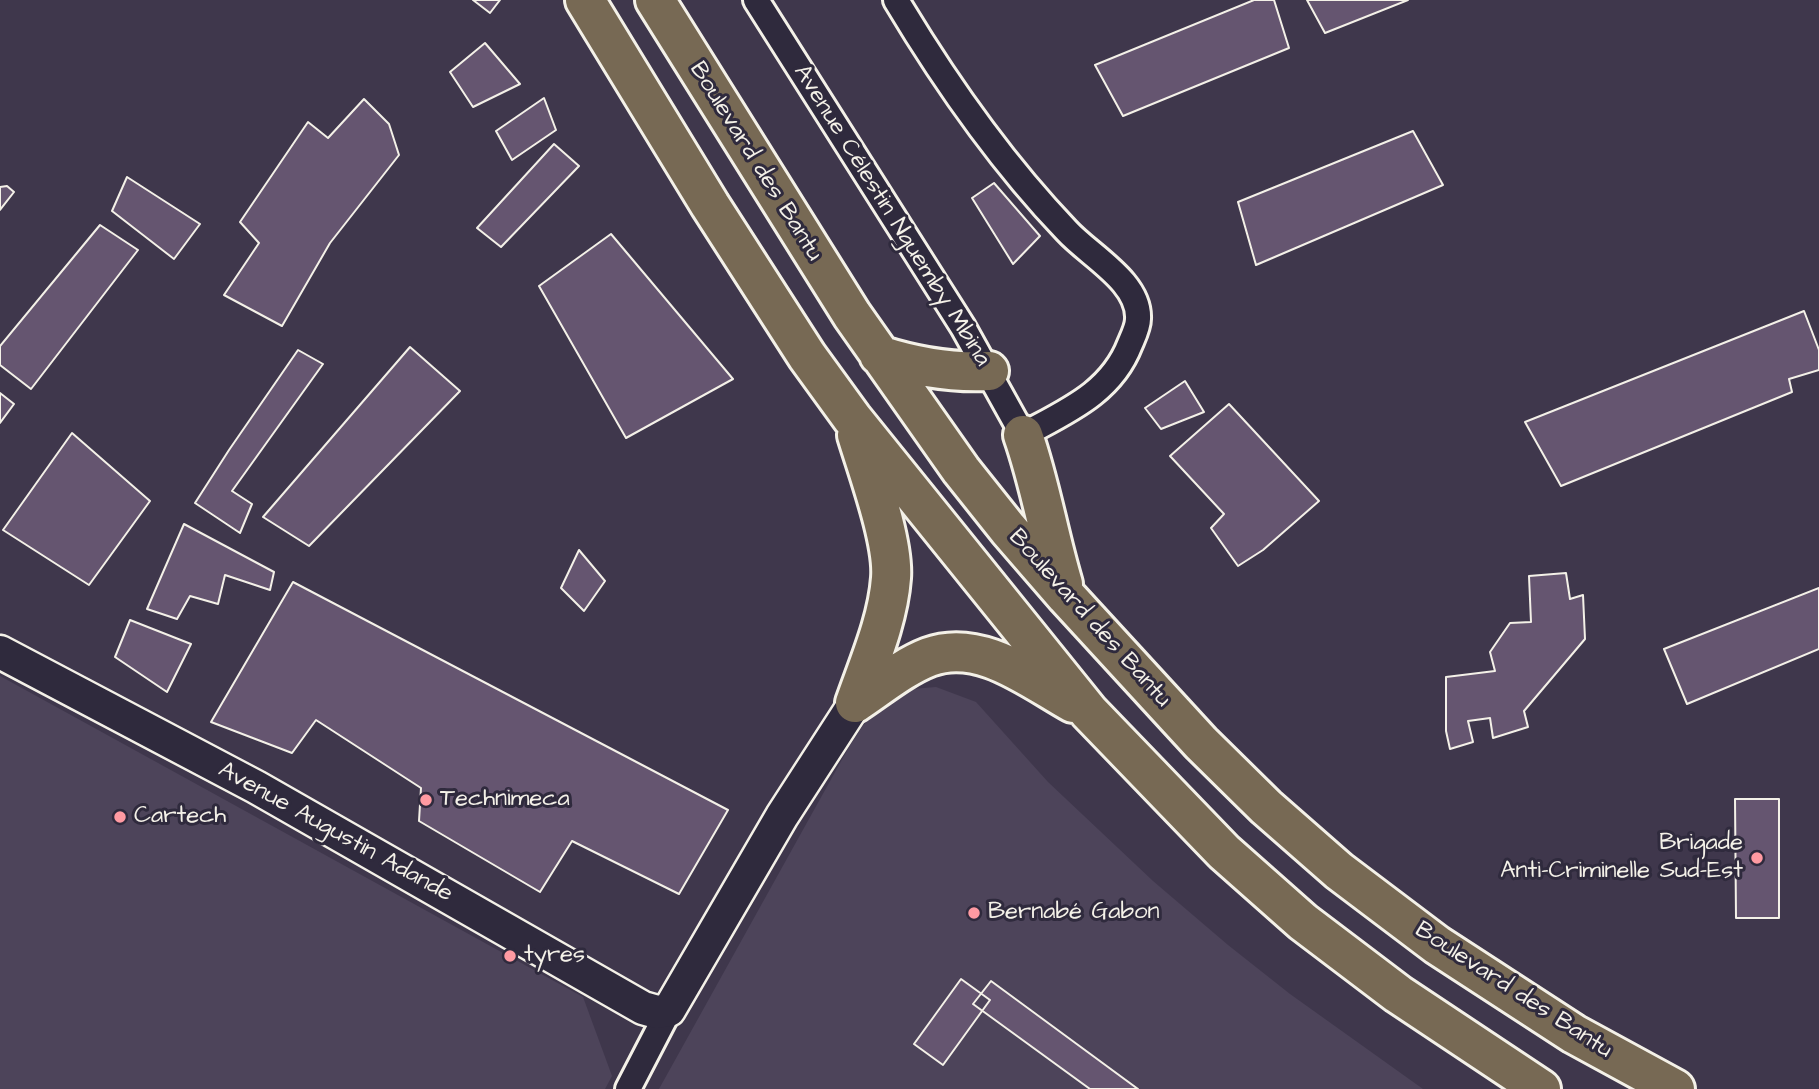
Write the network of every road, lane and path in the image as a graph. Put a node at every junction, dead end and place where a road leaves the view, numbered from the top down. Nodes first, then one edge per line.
1 (585, 0) edge
2 (655, 0) edge
3 (756, 0) edge
4 (896, 0) edge
5 (879, 355) junction
6 (989, 371) junction
7 (852, 418) junction
8 (1023, 435) junction
9 (1066, 596) junction
10 (0, 652) edge
11 (856, 703) junction
12 (1089, 712) junction
13 (669, 1010) junction
14 (628, 1089) edge
15 (1541, 1089) edge
16 (1675, 1089) edge

1 - 7 highway
2 - 5 highway, Boulevard des Bantu
3 - 6 street, Avenue Célestin Nguemby Mbina
4 - 8 street
5 - 6 highway
5 - 9 highway, Boulevard des Bantu
6 - 8 street, Avenue Célestin Nguemby Mbina
7 - 11 highway
7 - 12 highway
8 - 9 highway
9 - 16 highway, Boulevard des Bantu
10 - 13 street, Avenue Augustin Adande
11 - 12 highway
11 - 13 street
12 - 15 highway
13 - 14 street

